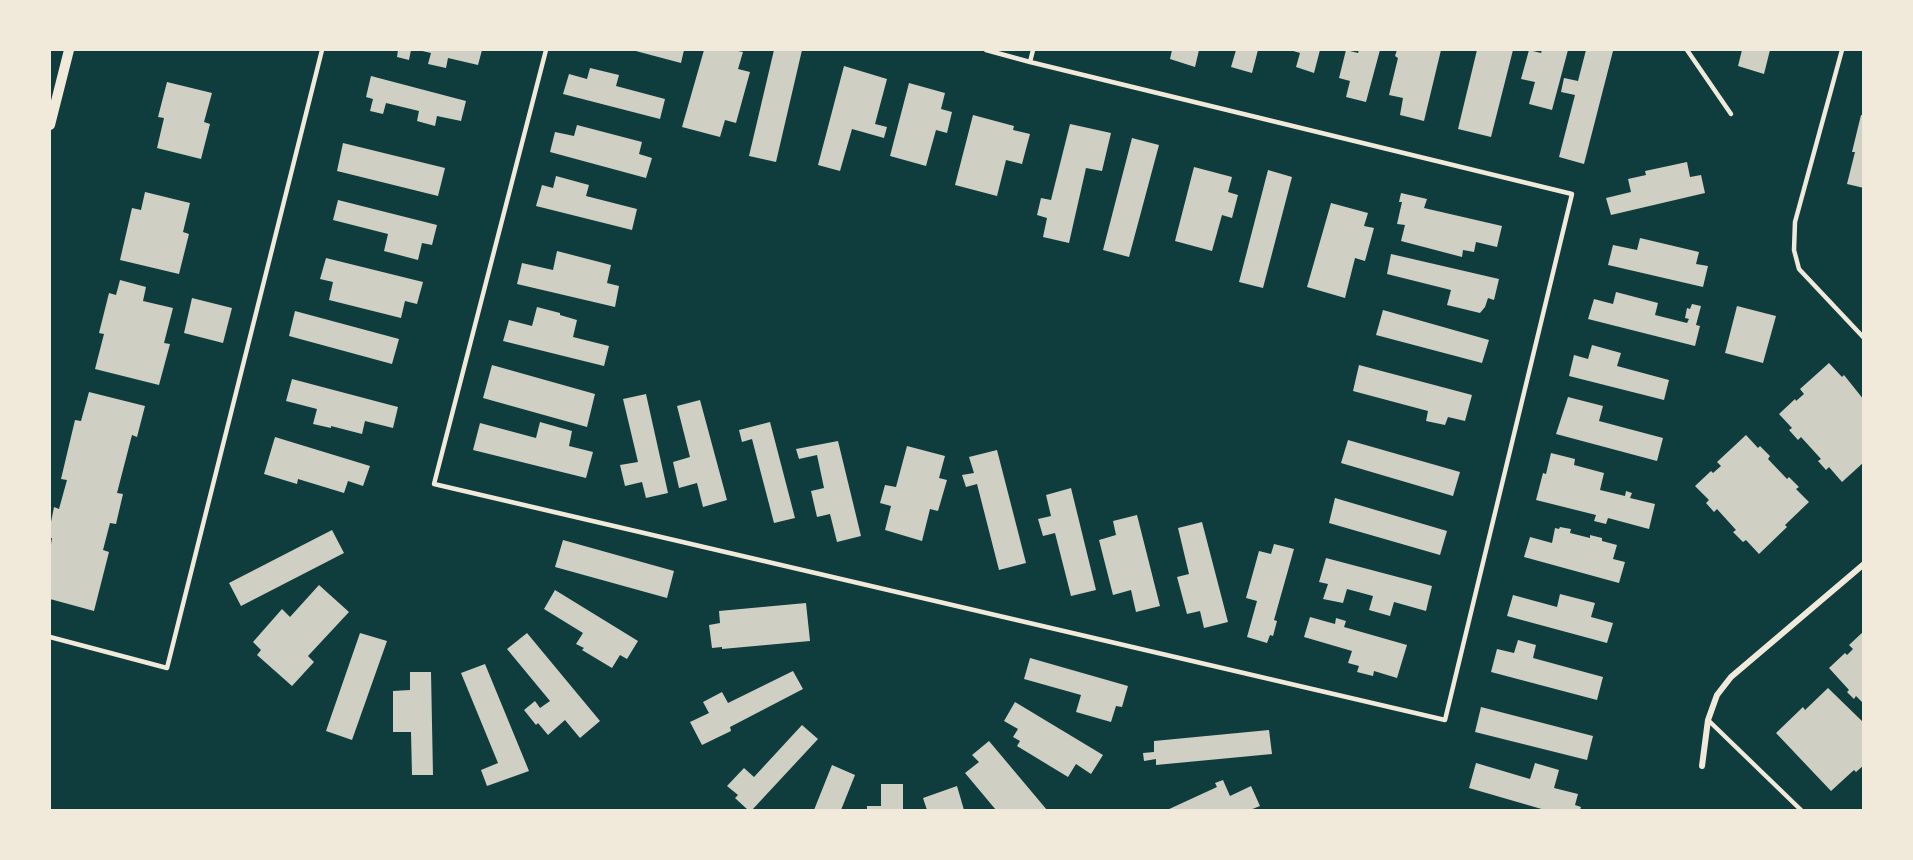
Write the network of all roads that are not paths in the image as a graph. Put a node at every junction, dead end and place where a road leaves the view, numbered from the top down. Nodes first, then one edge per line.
1 (69, 50) edge
2 (322, 50) edge
3 (546, 50) edge
4 (986, 50) edge
5 (1033, 50) edge
6 (1687, 50) edge
7 (1842, 50) edge
8 (1030, 62) junction
9 (1731, 114) dead end
10 (50, 125) edge
11 (1863, 338) edge
12 (1863, 564) edge
13 (50, 637) edge
14 (1708, 720) junction
15 (1702, 766) dead end
16 (1801, 810) edge

1 - 10 street
2 - 13 lane
3 - 8 lane
4 - 8 lane
5 - 8 lane
6 - 9 lane
7 - 11 lane
12 - 14 street
14 - 15 street
14 - 16 lane

